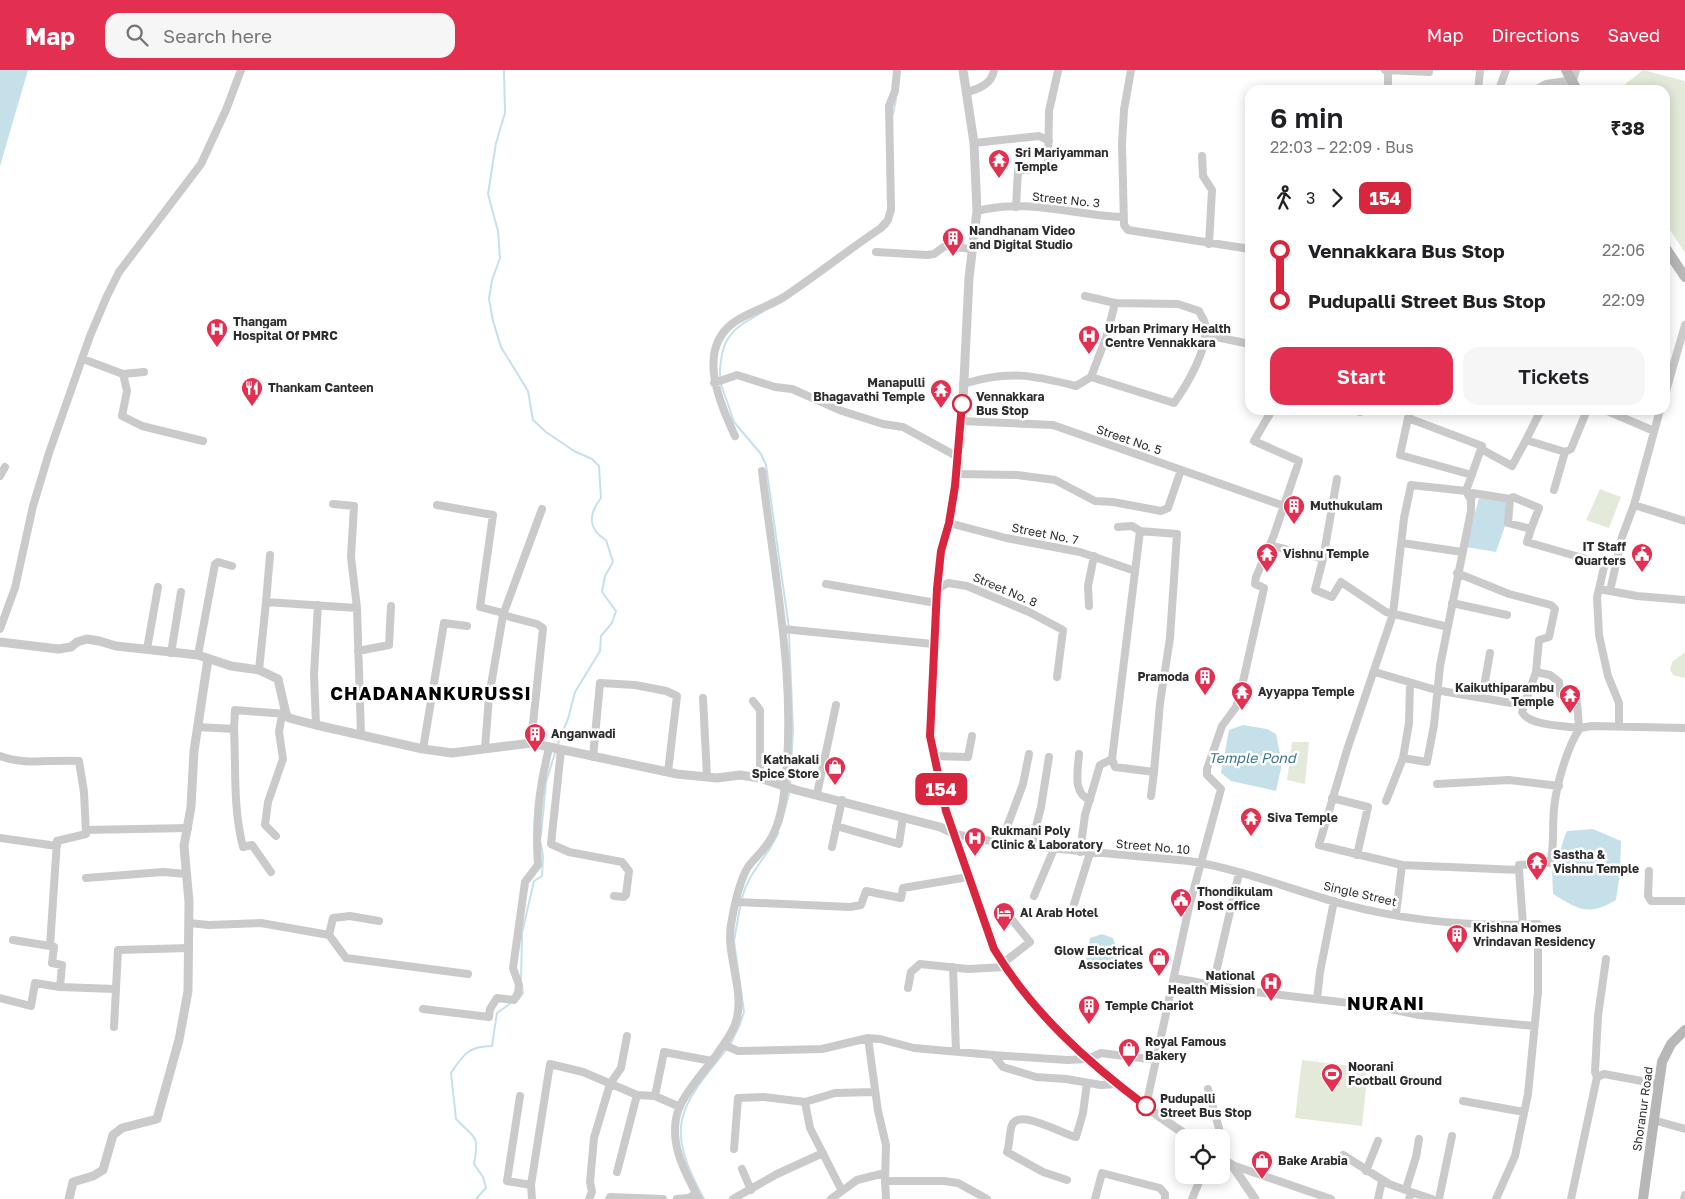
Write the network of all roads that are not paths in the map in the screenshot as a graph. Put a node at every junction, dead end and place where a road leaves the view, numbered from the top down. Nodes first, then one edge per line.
1 (241, 70) edge
2 (897, 70) edge
3 (963, 70) edge
4 (994, 70) edge
5 (1048, 70) edge
6 (1131, 70) edge
7 (1386, 70) edge
8 (1429, 70) edge
9 (1506, 70) edge
10 (1566, 70) edge
11 (1060, 71) edge
12 (1480, 71) edge
13 (1574, 75) edge
14 (1388, 85) edge
15 (1479, 85) edge
16 (1501, 85) edge
17 (1544, 85) edge
18 (966, 92) junction
19 (1047, 140) junction
20 (974, 143) junction
21 (1202, 156) dead end
22 (1016, 207) junction
23 (978, 210) junction
24 (1122, 217) junction
25 (1209, 244) junction
26 (1245, 248) edge
27 (972, 249) junction
28 (876, 252) dead end
29 (1670, 254) edge
30 (1685, 277) edge
31 (1085, 296) dead end
32 (1115, 303) junction
33 (1685, 325) edge
34 (1206, 335) junction
35 (1245, 343) edge
36 (83, 359) junction
37 (144, 372) dead end
38 (123, 374) junction
39 (1091, 377) junction
40 (1670, 378) edge
41 (714, 383) junction
42 (963, 384) junction
43 (1269, 415) edge
44 (1410, 415) edge
45 (1412, 415) edge
46 (1539, 415) edge
47 (1585, 415) edge
48 (1617, 415) edge
49 (1659, 415) edge
50 (962, 421) junction
51 (1654, 431) junction
52 (735, 436) dead end
53 (1526, 440) junction
54 (203, 441) dead end
55 (1481, 449) junction
56 (1565, 452) junction
57 (958, 457) junction
58 (5, 467) dead end
59 (1181, 470) junction
60 (762, 471) dead end
61 (956, 474) junction
62 (1472, 475) junction
63 (0, 476) edge
64 (1337, 479) dead end
65 (1554, 490) dead end
66 (1466, 491) junction
67 (1510, 499) junction
68 (1471, 500) junction
69 (333, 504) dead end
70 (437, 505) dead end
71 (1634, 505) junction
72 (1284, 506) junction
73 (542, 509) dead end
74 (1685, 522) edge
75 (949, 523) junction
76 (1118, 527) dead end
77 (1531, 529) junction
78 (1140, 531) junction
79 (1402, 543) junction
80 (1270, 545) junction
81 (1462, 552) junction
82 (270, 555) dead end
83 (1094, 556) junction
84 (1323, 559) junction
85 (232, 566) dead end
86 (1135, 571) junction
87 (1457, 573) junction
88 (826, 584) dead end
89 (158, 587) dead end
90 (937, 589) junction
91 (1599, 590) junction
92 (1610, 591) junction
93 (181, 592) dead end
94 (1685, 600) edge
95 (266, 602) junction
96 (936, 603) junction
97 (1452, 603) junction
98 (318, 605) junction
99 (391, 606) dead end
100 (1090, 606) dead end
101 (357, 608) junction
102 (503, 614) junction
103 (1393, 614) junction
104 (1506, 615) dead end
105 (467, 626) dead end
106 (1448, 627) junction
107 (0, 629) edge
108 (783, 629) junction
109 (0, 642) edge
110 (932, 644) junction
111 (147, 649) junction
112 (358, 651) junction
113 (171, 653) junction
114 (1490, 653) dead end
115 (198, 655) junction
116 (208, 659) junction
117 (259, 670) junction
118 (1375, 672) junction
119 (1536, 672) junction
120 (1057, 677) dead end
121 (1410, 682) junction
122 (1436, 690) junction
123 (703, 698) dead end
124 (1482, 698) junction
125 (753, 702) dead end
126 (836, 705) dead end
127 (1523, 705) junction
128 (286, 714) junction
129 (316, 725) junction
130 (1618, 726) junction
131 (198, 728) junction
132 (1580, 728) junction
133 (1685, 728) edge
134 (234, 729) junction
135 (361, 735) junction
136 (972, 736) dead end
137 (532, 743) junction
138 (485, 748) junction
139 (423, 749) junction
140 (555, 749) junction
141 (1029, 754) dead end
142 (1079, 754) dead end
143 (0, 756) edge
144 (932, 756) junction
145 (593, 757) junction
146 (1049, 757) dead end
147 (1403, 758) junction
148 (1112, 759) junction
149 (668, 772) junction
150 (1154, 772) junction
151 (707, 777) junction
152 (760, 778) junction
153 (1437, 784) dead end
154 (1559, 786) junction
155 (789, 787) junction
156 (817, 794) junction
157 (1151, 796) dead end
158 (1332, 798) junction
159 (842, 800) junction
160 (1090, 800) junction
161 (1386, 800) dead end
162 (902, 817) junction
163 (836, 826) junction
164 (188, 828) junction
165 (86, 830) junction
166 (955, 834) junction
167 (276, 836) dead end
168 (0, 838) edge
169 (1001, 843) junction
170 (57, 846) junction
171 (832, 847) dead end
172 (1031, 847) junction
173 (1054, 849) junction
174 (1080, 852) junction
175 (1090, 853) junction
176 (1357, 854) junction
177 (1201, 863) junction
178 (1402, 865) junction
179 (1519, 870) junction
180 (1649, 871) dead end
181 (271, 872) dead end
182 (1239, 873) junction
183 (186, 874) junction
184 (968, 877) junction
185 (86, 878) dead end
186 (614, 896) dead end
187 (1034, 896) dead end
188 (1334, 901) junction
189 (1685, 901) edge
190 (736, 902) junction
191 (1074, 904) dead end
192 (1396, 914) junction
193 (1009, 916) dead end
194 (379, 921) dead end
195 (189, 923) junction
196 (1520, 925) junction
197 (329, 935) junction
198 (13, 940) dead end
199 (50, 946) junction
200 (189, 948) junction
201 (1606, 959) dead end
202 (1004, 965) junction
203 (953, 968) junction
204 (468, 974) dead end
205 (1174, 978) junction
206 (1212, 985) junction
207 (60, 987) junction
208 (115, 988) junction
209 (908, 988) dead end
210 (0, 998) edge
211 (1317, 999) junction
212 (423, 1009) dead end
213 (1534, 1026) junction
214 (114, 1027) dead end
215 (1685, 1030) edge
216 (627, 1036) dead end
217 (868, 1038) junction
218 (726, 1046) junction
219 (956, 1051) junction
220 (993, 1055) junction
221 (1088, 1059) junction
222 (712, 1060) junction
223 (1157, 1060) junction
224 (1598, 1077) junction
225 (1087, 1083) junction
226 (610, 1084) junction
227 (1116, 1084) junction
228 (1658, 1084) junction
229 (1208, 1089) dead end
230 (876, 1092) junction
231 (638, 1094) junction
232 (520, 1096) dead end
233 (655, 1096) junction
234 (805, 1102) junction
235 (1463, 1102) dead end
236 (1146, 1106) junction
237 (680, 1107) junction
238 (1524, 1112) junction
239 (1653, 1120) junction
240 (1178, 1129) edge
241 (1219, 1129) edge
242 (1685, 1129) edge
243 (1452, 1136) dead end
244 (1419, 1139) dead end
245 (1378, 1141) dead end
246 (734, 1149) dead end
247 (823, 1153) junction
248 (1343, 1155) dead end
249 (1232, 1165) joint
250 (742, 1169) dead end
251 (1252, 1171) junction
252 (617, 1172) dead end
253 (1366, 1172) junction
254 (885, 1177) junction
255 (1067, 1180) dead end
256 (1382, 1181) junction
257 (1244, 1183) junction
258 (1198, 1184) edge
259 (531, 1185) junction
260 (1442, 1187) junction
261 (751, 1190) junction
262 (842, 1191) junction
263 (1409, 1194) edge
264 (1685, 1195) edge
265 (698, 1196) edge
266 (1321, 1197) edge
267 (1429, 1198) edge
268 (69, 1199) edge
269 (532, 1199) edge
270 (589, 1199) edge
271 (609, 1199) edge
272 (663, 1199) edge
273 (677, 1199) edge
274 (733, 1199) edge
275 (831, 1199) edge
276 (886, 1199) edge
277 (986, 1199) edge
278 (1095, 1199) edge
279 (1165, 1199) edge
280 (1192, 1199) edge
281 (1255, 1199) edge
282 (1331, 1199) edge
283 (1378, 1199) edge
284 (1439, 1199) edge
285 (1496, 1199) edge
286 (1571, 1199) edge
287 (1643, 1199) edge
288 (1684, 1199) edge

1 - 36 street
2 - 41 street
3 - 18 street
4 - 18 street
5 - 11 street
6 - 24 street
7 - 8 street
7 - 14 street
9 - 16 street
10 - 13 main road
11 - 19 street
12 - 15 street
13 - 17 street
18 - 20 street
19 - 20 street
19 - 22 street
20 - 23 street
21 - 25 street
22 - 23 street, Street No. 3
22 - 24 street, Street No. 3
23 - 27 street
24 - 25 street
25 - 26 street
27 - 28 street
27 - 42 street
29 - 30 main road
31 - 32 street
32 - 34 street
32 - 39 street
33 - 40 street
34 - 35 street
34 - 39 street
36 - 38 street
36 - 107 street
37 - 38 street
38 - 54 street
39 - 42 street
41 - 52 street
41 - 57 street
42 - 50 street
43 - 72 street
44 - 62 street
45 - 55 street
46 - 53 street
47 - 56 street
48 - 51 street
49 - 51 street
50 - 57 street
50 - 59 street, Street No. 5
51 - 71 street
53 - 55 street
53 - 56 street
55 - 62 street
56 - 65 street
57 - 61 street
58 - 63 street
59 - 61 street
59 - 72 street, Street No. 5
60 - 108 street
61 - 75 street
62 - 66 street
64 - 84 street
66 - 68 street
66 - 79 street
67 - 68 street
67 - 77 street
67 - 77 street
68 - 81 street
69 - 101 street
70 - 102 street
71 - 74 street
71 - 92 street
72 - 80 street
73 - 102 street
75 - 83 street, Street No. 7
75 - 90 street
76 - 78 street
77 - 91 street
78 - 86 street
78 - 150 street
79 - 81 street
79 - 103 street
80 - 84 street
80 - 177 street
81 - 87 street
82 - 95 street
83 - 86 street, Street No. 7
83 - 100 street
84 - 103 street
85 - 115 street
86 - 148 street
87 - 97 street
87 - 119 street
88 - 96 street
89 - 111 street
90 - 96 street
90 - 120 street, Street No. 8
91 - 92 street
91 - 130 street
92 - 94 street
93 - 113 street
95 - 98 street
95 - 117 street
96 - 110 street
97 - 104 street
97 - 106 street
98 - 101 street
98 - 129 street
99 - 112 street
101 - 112 street
102 - 137 street
102 - 138 street
103 - 106 street
103 - 118 street
105 - 139 street
106 - 122 street
108 - 110 street
108 - 155 street
109 - 111 street
110 - 144 street
111 - 113 street
112 - 135 street
113 - 115 street
114 - 124 street
115 - 116 street
116 - 117 street
116 - 131 street
117 - 128 street
118 - 121 street
118 - 158 street
119 - 127 street
119 - 132 street
121 - 122 street
121 - 147 street
122 - 124 street
122 - 147 street
123 - 151 street
124 - 127 street
125 - 152 street
126 - 156 street
127 - 132 street
128 - 129 street
128 - 134 street
128 - 167 street
129 - 135 street
130 - 132 street
130 - 133 street
131 - 134 street
131 - 164 street
132 - 154 street
134 - 181 street
135 - 139 street
136 - 144 street
137 - 138 street
137 - 140 street
138 - 139 street
140 - 145 street
140 - 186 street
140 - 212 street
141 - 169 street
142 - 160 street
143 - 165 street
144 - 166 street
145 - 149 street
145 - 149 street
146 - 172 street
147 - 161 street
148 - 150 street
148 - 160 street
149 - 151 street
150 - 157 street
151 - 152 street
152 - 155 street
153 - 154 street
154 - 179 street
155 - 156 street
155 - 190 street
156 - 159 street
158 - 176 street
158 - 176 street
159 - 162 street
159 - 163 street
160 - 174 street
162 - 163 street
162 - 166 street
163 - 171 street
164 - 165 street
164 - 183 street
165 - 170 street
166 - 169 street, Street No. 10
166 - 184 street
168 - 170 street
169 - 172 street, Street No. 10
170 - 199 street
172 - 173 street, Street No. 10
173 - 174 street, Street No. 10
173 - 187 street
174 - 175 street, Street No. 10
175 - 177 street, Street No. 10
175 - 191 street
176 - 178 street
177 - 182 street, Single Street
177 - 205 street
178 - 179 street
178 - 192 street
179 - 196 street
180 - 189 street
182 - 188 street, Single Street
182 - 206 street
183 - 185 street
183 - 195 street
184 - 190 street
184 - 202 street
188 - 192 street, Single Street
188 - 211 street
190 - 218 street
192 - 196 street, Single Street
193 - 202 street
194 - 197 street
195 - 197 street
195 - 200 street
196 - 213 street
197 - 204 street
198 - 199 street
199 - 207 street
200 - 208 street
200 - 268 street
201 - 224 street
202 - 203 street
202 - 221 street
203 - 209 street
203 - 219 street
205 - 206 street
205 - 223 street
206 - 211 street
207 - 208 street
207 - 210 street
208 - 214 street
211 - 213 street
213 - 238 street
215 - 228 main road, Shoranur Road
216 - 226 street
217 - 218 street
217 - 219 street
217 - 230 street
218 - 222 street
219 - 220 street
220 - 221 street
220 - 225 street
221 - 223 street
221 - 227 street
222 - 233 street
222 - 237 street
223 - 236 street
224 - 228 street
224 - 286 street
225 - 227 street
225 - 255 street
226 - 231 street
226 - 259 street
226 - 270 street
227 - 236 street
228 - 239 main road, Shoranur Road
229 - 241 street
230 - 234 street
230 - 254 street
231 - 233 street
231 - 252 street
232 - 259 street
233 - 237 street
234 - 246 street
234 - 247 street
235 - 238 street
236 - 240 street
237 - 265 street
238 - 285 street
239 - 242 street
239 - 287 main road, Shoranur Road
243 - 260 street
244 - 263 street
245 - 253 street
247 - 261 street
247 - 262 street
248 - 253 street
249 - 251 street
249 - 257 street
250 - 261 street
251 - 257 street
251 - 266 street
253 - 256 street
254 - 262 street
254 - 276 street
254 - 277 street
256 - 263 street
256 - 283 street
257 - 281 street
258 - 280 street
259 - 269 street
260 - 267 street
260 - 284 street
261 - 274 street
262 - 275 street
263 - 267 street
264 - 288 street
265 - 273 street
266 - 282 street
271 - 272 street
278 - 279 street

